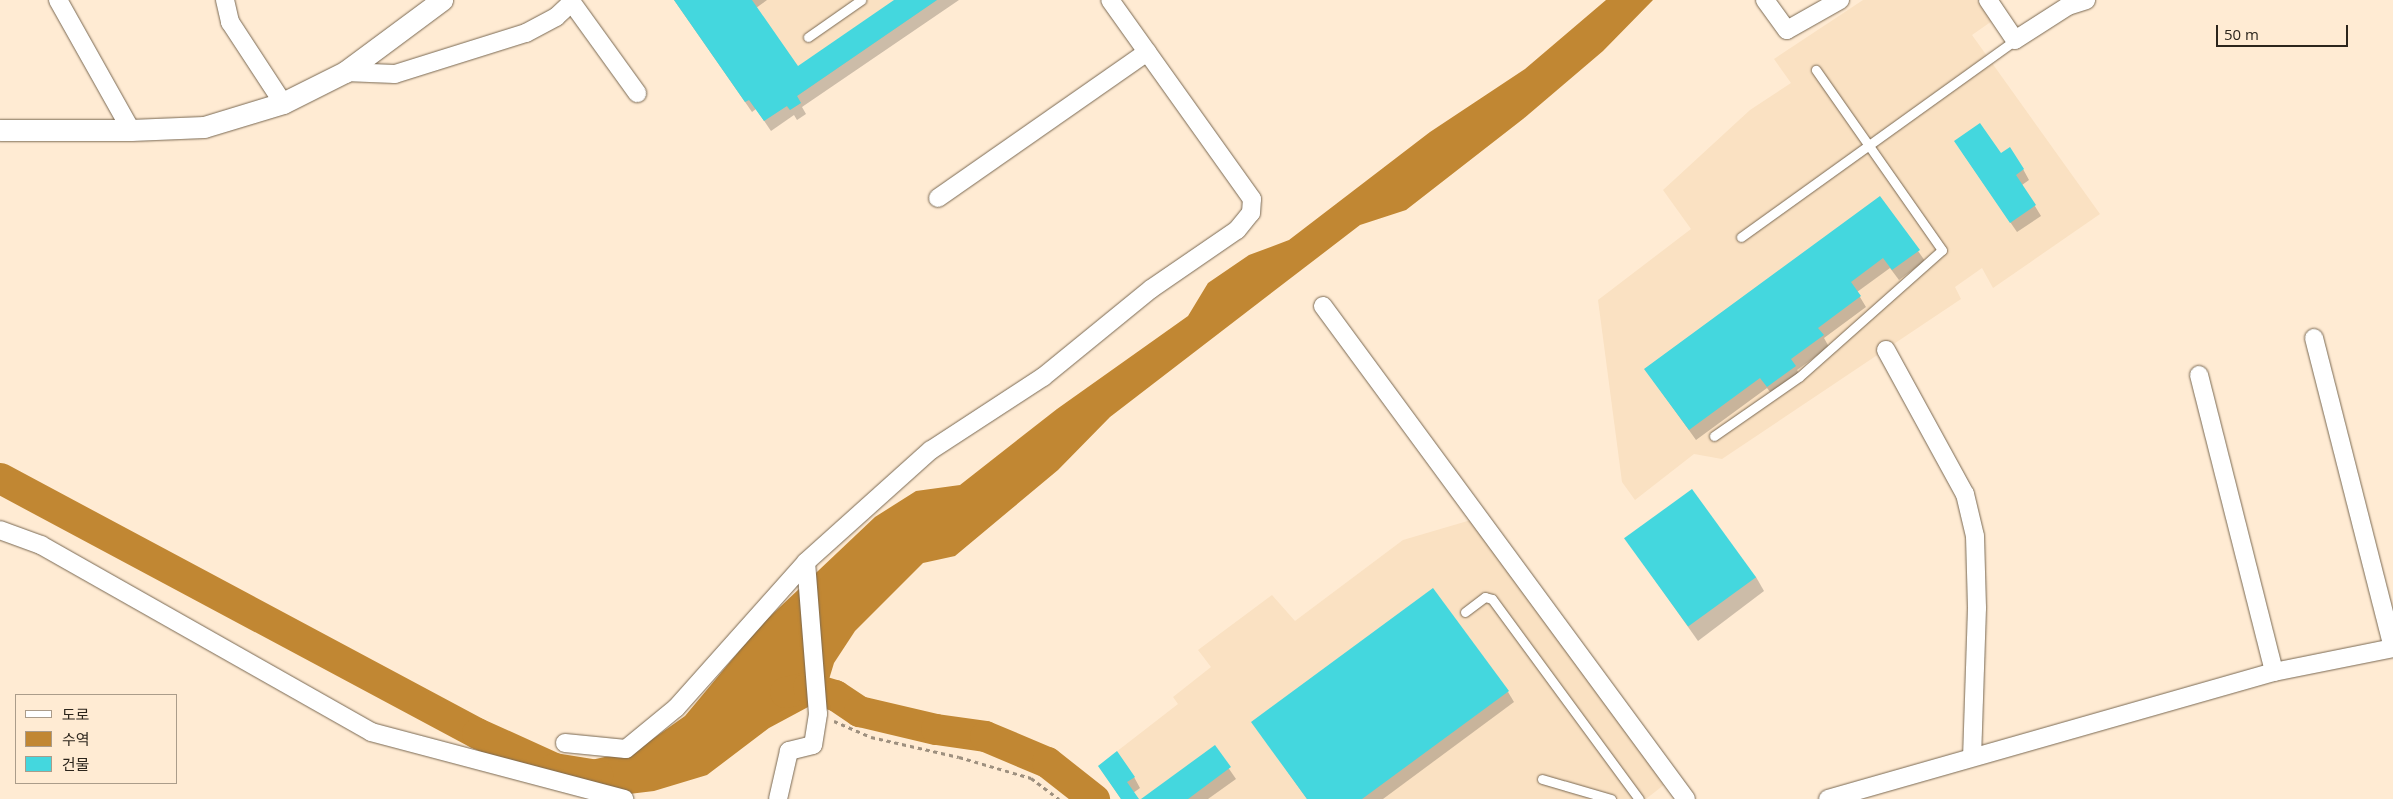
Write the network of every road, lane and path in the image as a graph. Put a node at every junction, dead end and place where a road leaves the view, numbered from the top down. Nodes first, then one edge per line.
1 (58, 0) edge
2 (226, 0) edge
3 (442, 0) edge
4 (862, 0) edge
5 (1110, 0) edge
6 (1765, 0) edge
7 (1840, 0) edge
8 (1988, 0) edge
9 (2086, 0) edge
10 (571, 1) edge
11 (808, 37) dead end
12 (2015, 40) junction
13 (1148, 52) junction
14 (1816, 70) dead end
15 (345, 72) junction
16 (637, 93) dead end
17 (283, 103) junction
18 (0, 130) edge
19 (131, 130) junction
20 (1869, 146) junction
21 (938, 198) dead end
22 (1741, 237) dead end
23 (1323, 306) dead end
24 (2314, 338) dead end
25 (1886, 350) dead end
26 (2199, 375) dead end
27 (1714, 436) dead end
28 (0, 530) edge
29 (806, 570) junction
30 (1465, 612) dead end
31 (2393, 648) edge
32 (2274, 672) junction
33 (818, 713) junction
34 (565, 742) dead end
35 (1972, 756) junction
36 (1542, 778) dead end
37 (624, 799) edge
38 (778, 799) edge
39 (1059, 799) edge
40 (1611, 799) edge
41 (1639, 799) edge
42 (1685, 799) edge
43 (1828, 799) edge

1 - 19 street
2 - 17 street
3 - 15 street
4 - 11 lane
5 - 13 street
6 - 7 street
8 - 12 street
9 - 12 street
10 - 15 street
10 - 16 street
12 - 20 lane
13 - 21 street
13 - 29 street
14 - 20 lane
15 - 17 street
17 - 19 street
18 - 19 street
20 - 22 lane
20 - 27 lane
23 - 42 street
24 - 31 street
25 - 35 street
26 - 32 street
28 - 37 street
29 - 33 street
29 - 34 street
30 - 41 lane
31 - 32 street
32 - 35 street
33 - 38 street
33 - 39 path
35 - 43 street
36 - 40 lane

